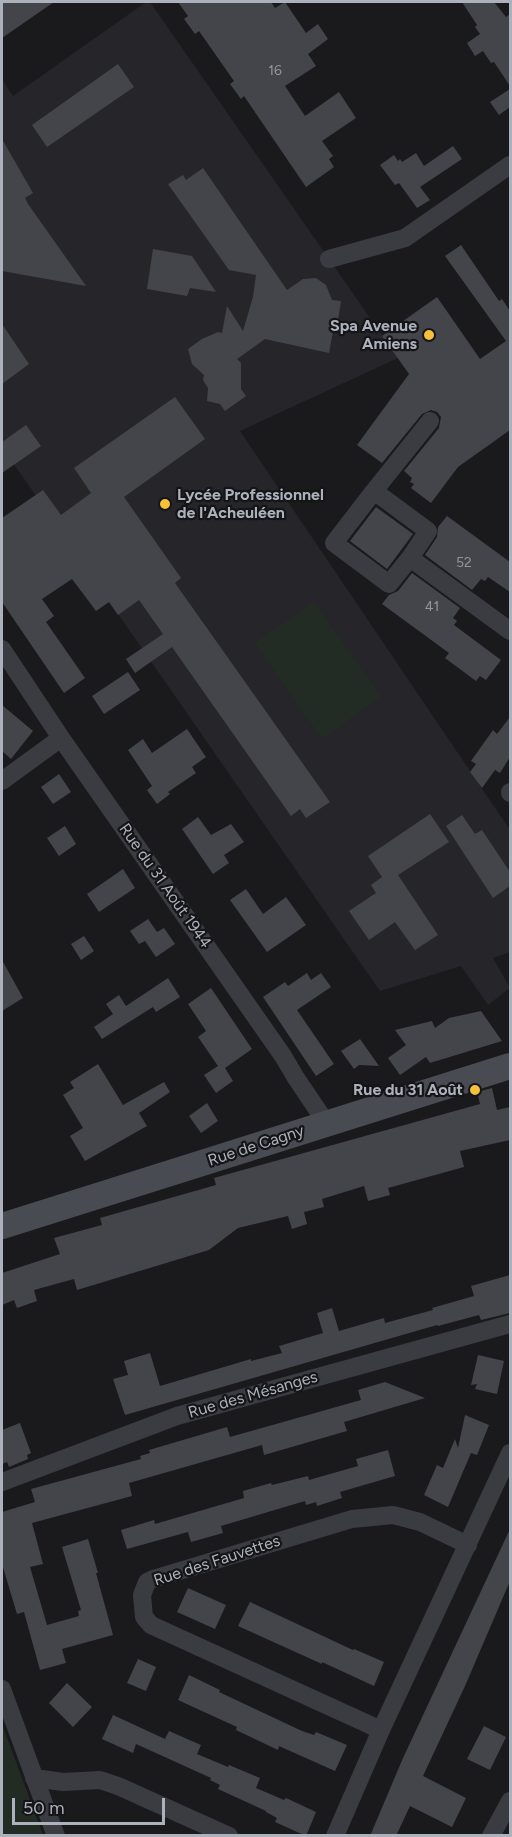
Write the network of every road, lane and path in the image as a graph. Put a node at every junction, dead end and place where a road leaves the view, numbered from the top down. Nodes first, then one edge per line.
1 (510, 165) edge
2 (329, 259) dead end
3 (430, 421) dead end
4 (374, 491) junction
5 (410, 558) junction
6 (510, 631) edge
7 (2, 649) edge
8 (61, 738) junction
9 (2, 781) edge
10 (510, 1066) edge
11 (327, 1124) junction
12 (2, 1226) edge
13 (510, 1324) edge
14 (510, 1453) edge
15 (2, 1482) edge
16 (468, 1545) junction
17 (2, 1689) edge
18 (381, 1730) junction
19 (34, 1778) junction
20 (510, 1801) edge
21 (56, 1836) edge
22 (229, 1836) edge
23 (335, 1836) edge
24 (491, 1836) edge

1 - 2 street
3 - 4 street
4 - 5 street
4 - 5 street
5 - 6 street
7 - 8 street, Rue du 31 Août 1944
8 - 9 street
8 - 11 street, Rue du 31 Août 1944
10 - 11 main road, Rue de Cagny
11 - 12 main road, Rue de Cagny
13 - 15 street, Rue des Mésanges
14 - 16 street
16 - 18 street
16 - 18 street, Rue des Fauvettes
17 - 19 street
18 - 23 street
19 - 21 street
19 - 22 street
20 - 24 street

